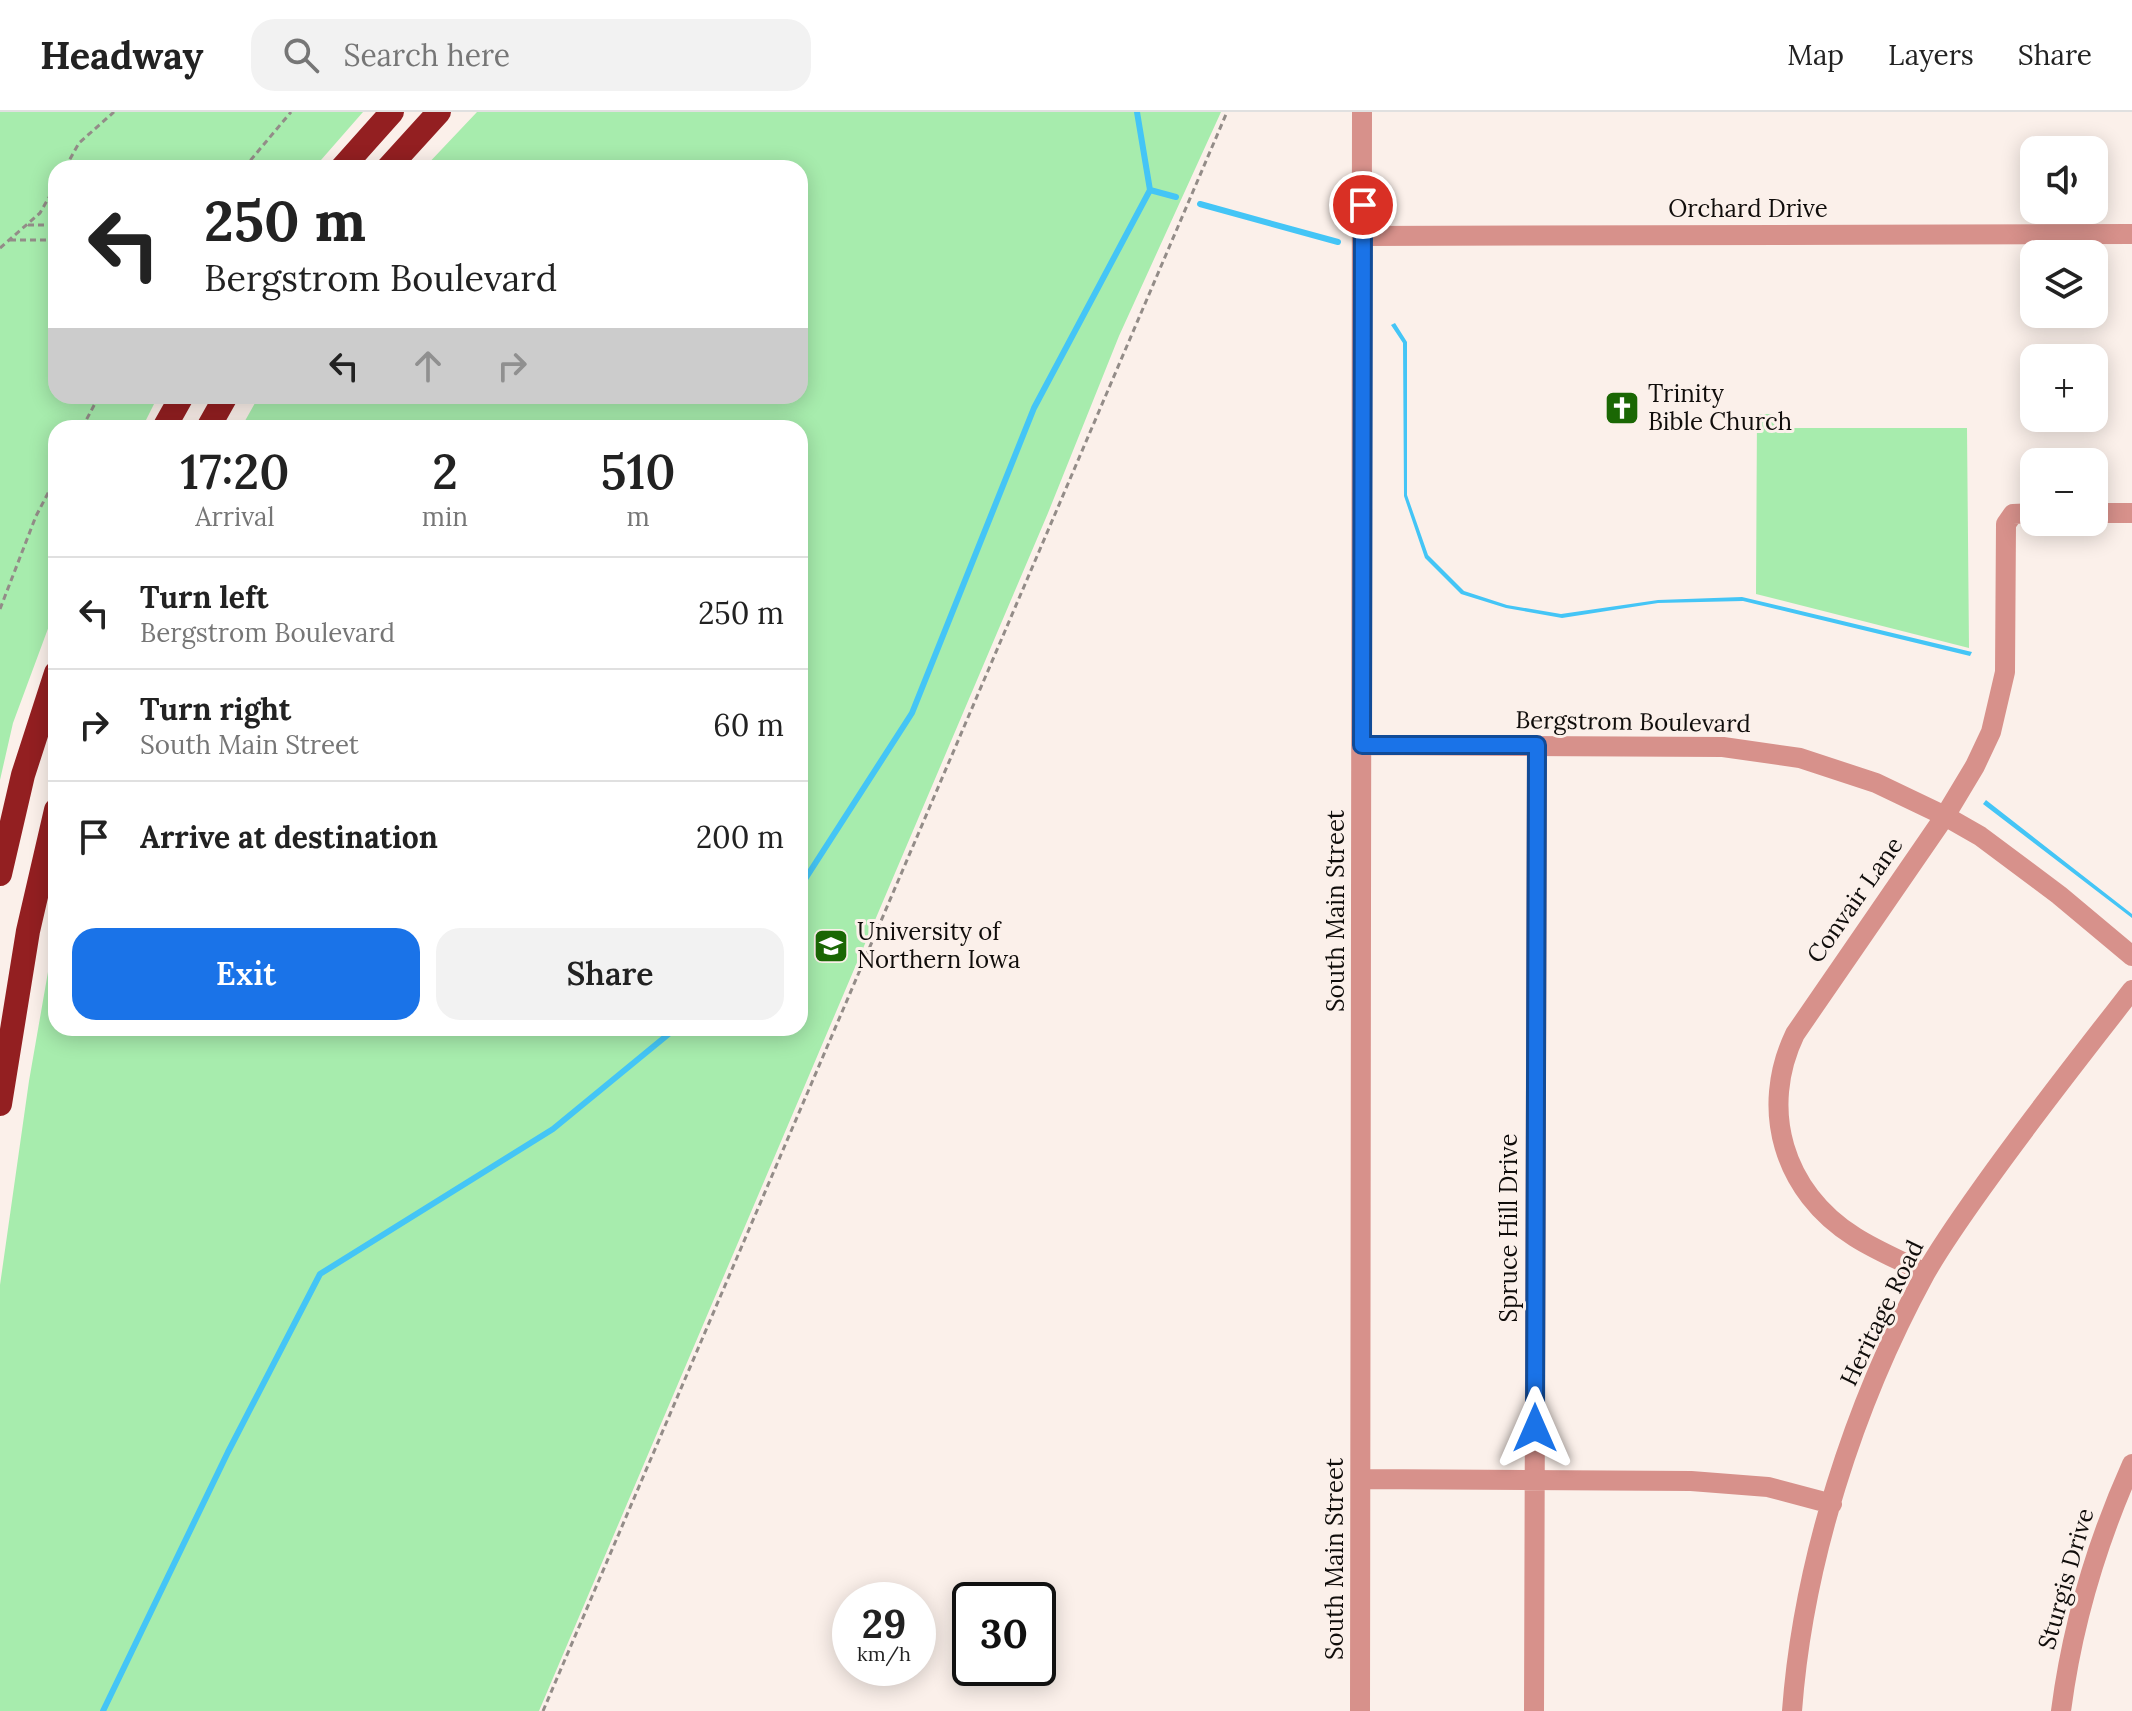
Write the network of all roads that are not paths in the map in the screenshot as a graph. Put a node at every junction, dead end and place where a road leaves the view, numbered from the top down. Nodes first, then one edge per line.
1 (392, 112) edge
2 (439, 112) edge
3 (1362, 112) edge
4 (349, 160) edge
5 (395, 160) edge
6 (2132, 234) edge
7 (1363, 236) junction
8 (2108, 513) edge
9 (2132, 513) edge
10 (2020, 514) edge
11 (48, 698) edge
12 (1362, 745) junction
13 (1537, 745) junction
14 (1945, 816) junction
15 (48, 845) edge
16 (0, 874) edge
17 (2132, 956) edge
18 (2132, 990) edge
19 (0, 1104) edge
20 (1925, 1273) junction
21 (2132, 1464) edge
22 (1361, 1479) junction
23 (1535, 1480) junction
24 (1832, 1504) junction
25 (1360, 1711) edge
26 (1534, 1711) edge
27 (1792, 1711) edge
28 (2061, 1711) edge

1 - 4 highway
2 - 5 highway
3 - 7 street, South Main Street
6 - 7 street, Orchard Drive
7 - 12 street, South Main Street
8 - 9 street
10 - 14 street, Convair Lane
11 - 16 highway
12 - 13 street, Bergstrom Boulevard
12 - 22 street, South Main Street
13 - 14 street, Bergstrom Boulevard
13 - 23 street, Spruce Hill Drive
14 - 17 street, Bergstrom Boulevard
14 - 20 street, Convair Lane
15 - 19 highway
18 - 20 street, Heritage Road
20 - 24 street, Heritage Road
21 - 28 street, Sturgis Drive
22 - 23 street
22 - 25 street, South Main Street
23 - 24 street
23 - 26 street, Spruce Hill Drive
24 - 27 street, Heritage Road

